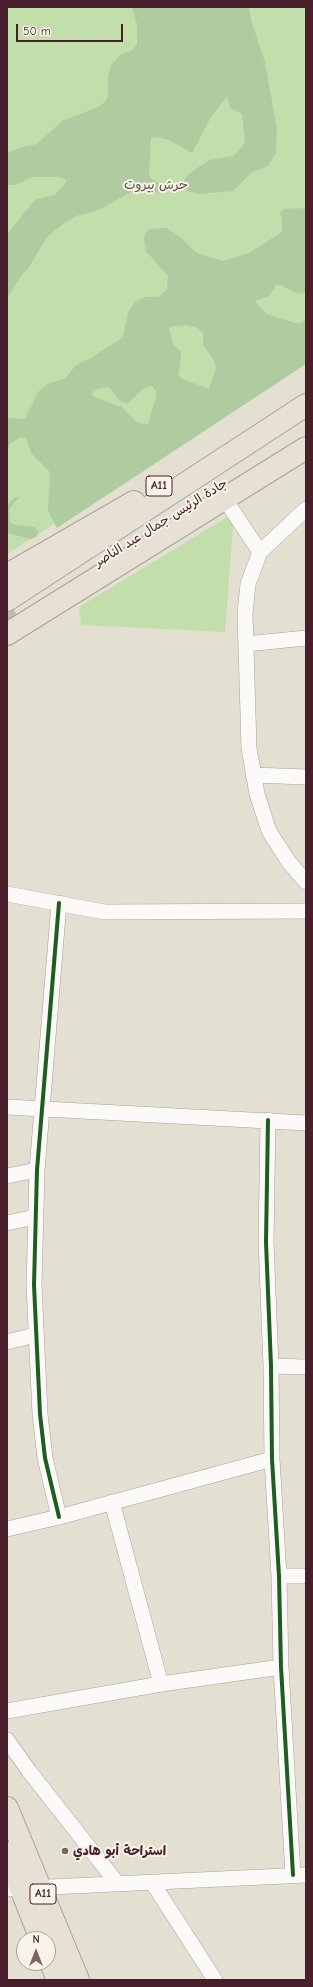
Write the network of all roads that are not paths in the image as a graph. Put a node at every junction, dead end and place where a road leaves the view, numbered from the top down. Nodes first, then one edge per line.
1 (306, 391) edge
2 (306, 405) edge
3 (306, 434) edge
4 (306, 448) edge
5 (224, 498) junction
6 (306, 508) edge
7 (260, 552) junction
8 (7, 575) edge
9 (13, 618) edge
10 (306, 638) edge
11 (246, 644) junction
12 (7, 646) edge
13 (253, 775) junction
14 (306, 777) edge
15 (306, 882) edge
16 (7, 894) edge
17 (59, 903) junction
18 (306, 911) edge
19 (7, 1107) edge
20 (43, 1110) junction
21 (268, 1120) junction
22 (306, 1123) edge
23 (37, 1170) junction
24 (7, 1176) edge
25 (35, 1216) junction
26 (7, 1223) edge
27 (35, 1336) junction
28 (7, 1342) edge
29 (271, 1366) junction
30 (306, 1367) edge
31 (272, 1459) junction
32 (112, 1502) junction
33 (60, 1517) junction
34 (7, 1529) edge
35 (279, 1576) junction
36 (306, 1576) edge
37 (280, 1667) junction
38 (161, 1684) junction
39 (7, 1711) edge
40 (7, 1740) edge
41 (7, 1808) edge
42 (7, 1853) edge
43 (300, 1875) edge
44 (152, 1882) junction
45 (118, 1883) junction
46 (23, 1889) edge
47 (38, 1931) edge
48 (78, 1980) edge
49 (216, 1980) edge

1 - 8 highway, A11
2 - 9 highway, جادة الرئيس جمال عبد الناصر
3 - 9 highway, جادة الرئيس جمال عبد الناصر
4 - 5 highway
5 - 7 street
5 - 9 highway
6 - 7 street
7 - 11 street
9 - 12 highway
10 - 11 street
11 - 13 street
13 - 14 street
13 - 15 street
16 - 17 street
17 - 18 street
17 - 20 street
19 - 20 street
20 - 21 street
20 - 23 street
21 - 22 street
21 - 29 street
23 - 24 street
23 - 25 street
25 - 26 street
25 - 27 street
27 - 28 street
27 - 33 street
29 - 30 street
29 - 31 street
31 - 32 street
31 - 35 street
32 - 33 street
32 - 38 street
33 - 34 street
35 - 36 street
35 - 37 street
37 - 38 street
37 - 43 street
38 - 39 street
40 - 45 street
41 - 46 highway, A11
42 - 46 highway, A11
43 - 44 street
44 - 45 street
44 - 49 street
45 - 46 street
46 - 47 highway, A11
46 - 48 highway, A11

